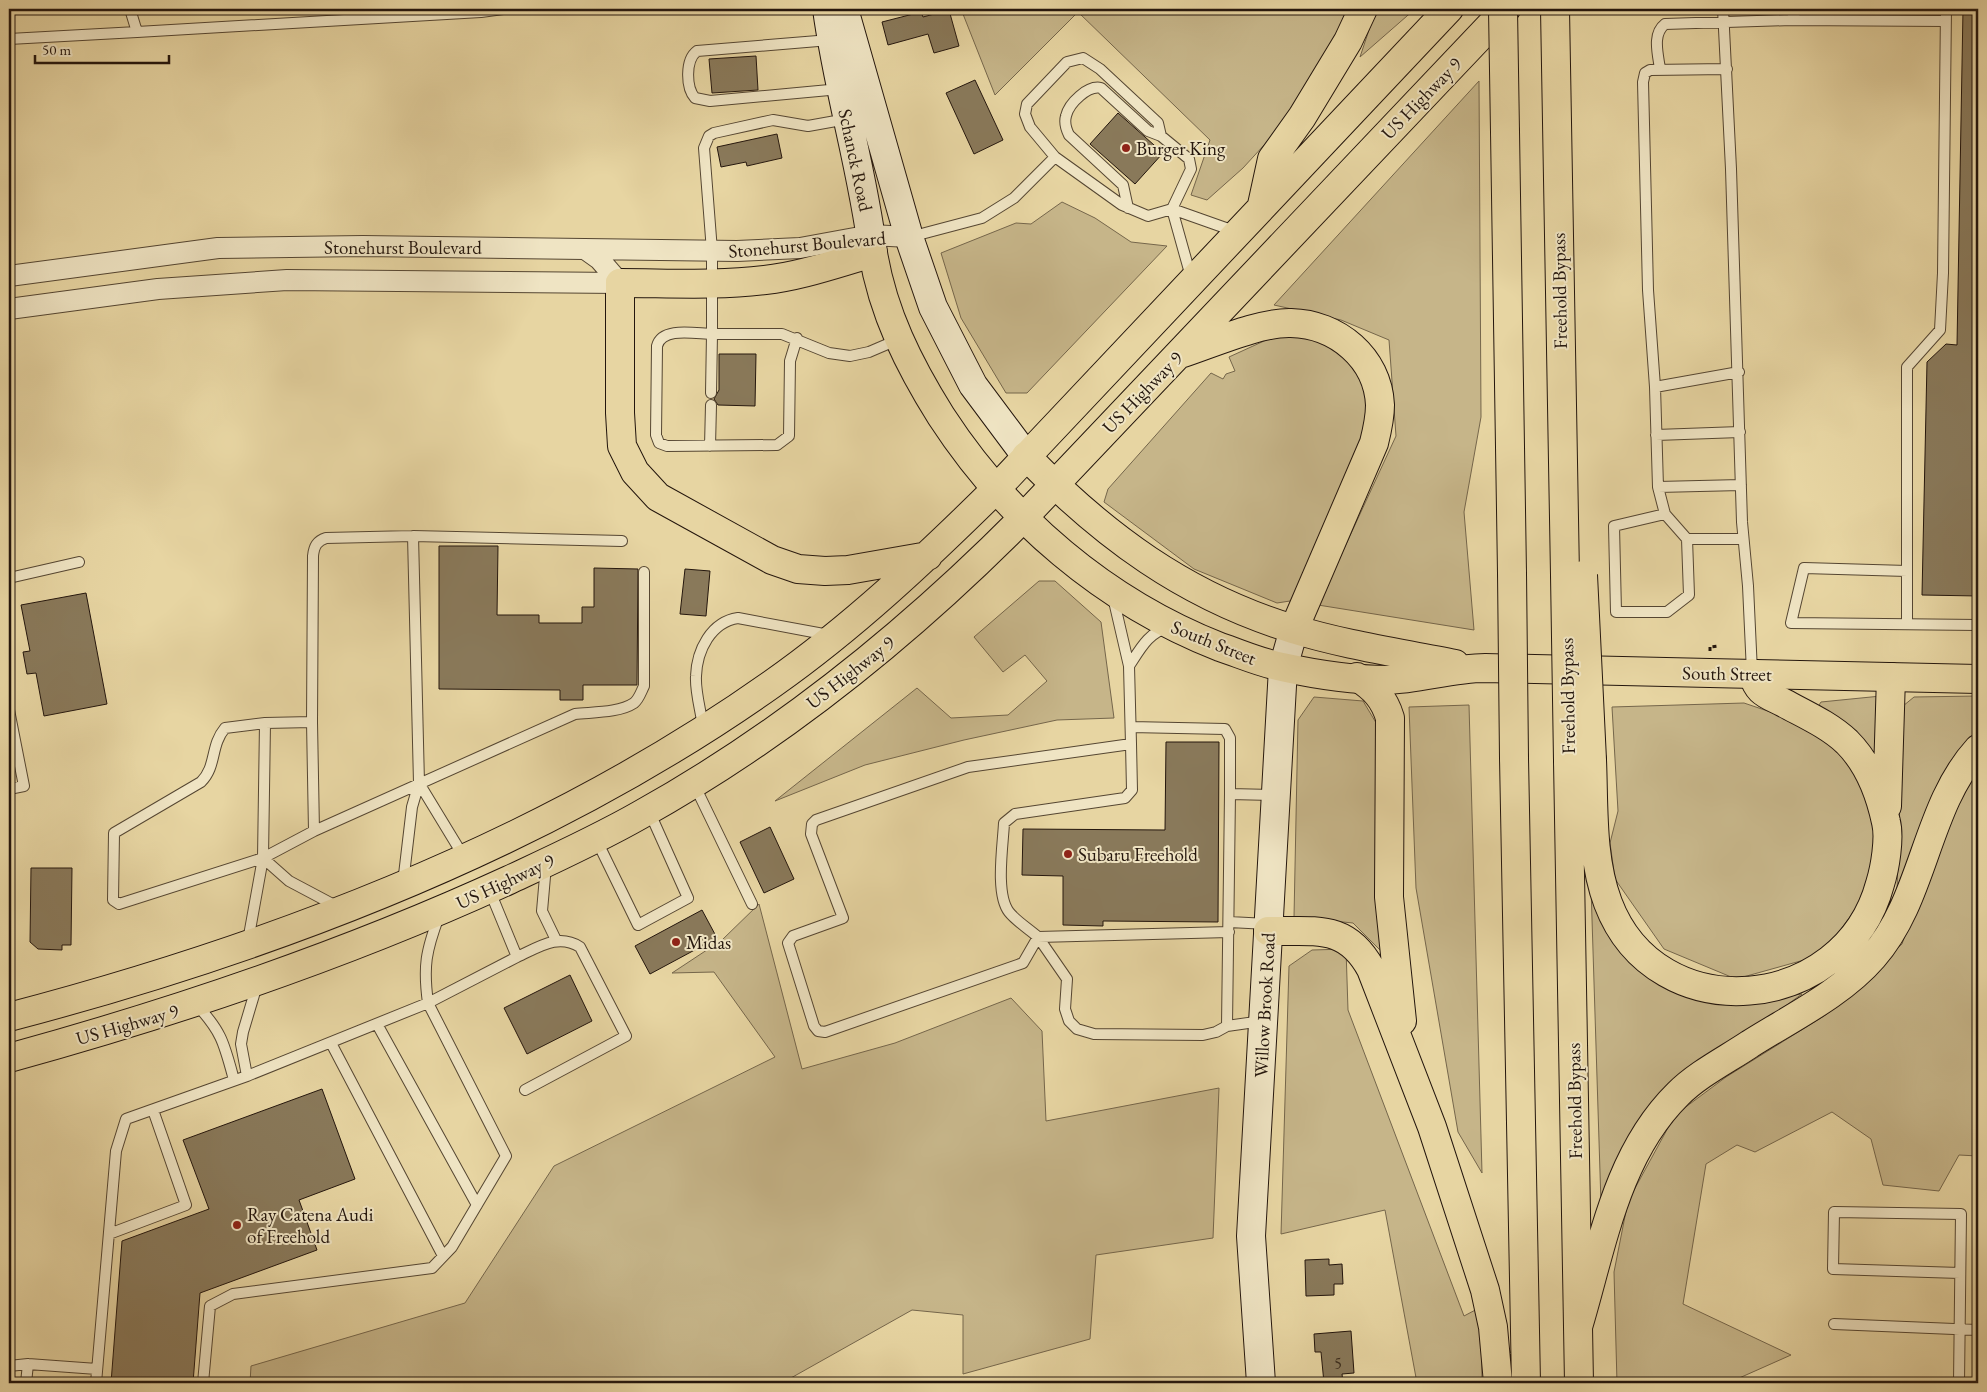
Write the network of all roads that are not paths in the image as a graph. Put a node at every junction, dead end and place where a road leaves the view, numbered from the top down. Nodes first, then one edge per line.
1 (130, 9) edge
2 (503, 9) edge
3 (827, 9) edge
4 (844, 9) edge
5 (1363, 9) edge
6 (1449, 9) edge
7 (1504, 9) edge
8 (1555, 9) edge
9 (1723, 9) edge
10 (1797, 9) edge
11 (1946, 9) edge
12 (442, 11) edge
13 (1791, 20) junction
14 (1946, 21) junction
15 (1724, 24) junction
16 (137, 32) junction
17 (9, 39) edge
18 (831, 40) junction
19 (1660, 69) junction
20 (1727, 69) junction
21 (841, 89) junction
22 (848, 119) junction
23 (1161, 136) junction
24 (1055, 157) junction
25 (1262, 205) junction
26 (1128, 208) junction
27 (1172, 208) junction
28 (1238, 233) junction
29 (909, 237) junction
30 (872, 244) junction
31 (493, 248) junction
32 (585, 249) junction
33 (712, 251) junction
34 (58, 270) junction
35 (9, 276) edge
36 (1192, 281) junction
37 (492, 282) junction
38 (620, 283) junction
39 (713, 284) junction
40 (62, 302) junction
41 (9, 309) edge
42 (712, 334) junction
43 (797, 338) junction
44 (898, 340) junction
45 (1179, 354) junction
46 (1739, 372) junction
47 (1655, 387) junction
48 (711, 393) dead end
49 (711, 405) dead end
50 (1740, 432) junction
51 (1656, 434) junction
52 (710, 446) junction
53 (1026, 456) junction
54 (1054, 485) junction
55 (1741, 485) junction
56 (1658, 487) junction
57 (996, 490) junction
58 (1665, 514) junction
59 (1023, 518) junction
60 (413, 536) junction
61 (1743, 538) junction
62 (1687, 539) junction
63 (622, 540) dead end
64 (928, 556) junction
65 (79, 562) dead end
66 (1907, 571) junction
67 (644, 572) dead end
68 (9, 578) edge
69 (1112, 590) junction
70 (1907, 624) junction
71 (1978, 625) edge
72 (1175, 627) junction
73 (1294, 629) junction
74 (835, 636) junction
75 (1129, 666) junction
76 (1283, 668) junction
77 (1476, 668) junction
78 (1752, 673) junction
79 (1357, 677) junction
80 (1891, 677) junction
81 (1978, 679) edge
82 (9, 710) edge
83 (312, 722) junction
84 (265, 723) junction
85 (1131, 727) junction
86 (704, 730) junction
87 (1131, 744) junction
88 (1978, 749) edge
89 (1580, 761) junction
90 (419, 783) junction
91 (694, 783) junction
92 (9, 789) edge
93 (1230, 794) junction
94 (1276, 795) junction
95 (649, 810) junction
96 (1887, 824) junction
97 (314, 831) junction
98 (596, 840) junction
99 (263, 858) junction
100 (465, 858) junction
101 (546, 862) junction
102 (403, 884) junction
103 (489, 889) junction
104 (752, 904) dead end
105 (341, 909) junction
106 (440, 912) junction
107 (1229, 927) junction
108 (1269, 927) junction
109 (1038, 937) junction
110 (556, 940) junction
111 (248, 944) junction
112 (517, 957) junction
113 (258, 982) junction
114 (428, 1003) junction
115 (195, 1004) junction
116 (9, 1017) edge
117 (1263, 1021) junction
118 (377, 1024) junction
119 (1227, 1026) junction
120 (331, 1043) junction
121 (9, 1058) edge
122 (247, 1076) junction
123 (234, 1080) junction
124 (1414, 1080) junction
125 (525, 1090) dead end
126 (153, 1110) junction
127 (477, 1205) junction
128 (109, 1234) junction
129 (443, 1256) junction
130 (1960, 1273) junction
131 (1834, 1324) dead end
132 (1578, 1327) junction
133 (1962, 1330) junction
134 (1978, 1330) edge
135 (28, 1364) junction
136 (9, 1366) edge
137 (97, 1369) junction
138 (26, 1383) edge
139 (96, 1383) edge
140 (203, 1383) edge
141 (1261, 1383) edge
142 (1498, 1383) edge
143 (1526, 1383) edge
144 (1579, 1383) edge
145 (1960, 1383) edge

1 - 16 lane
2 - 12 lane
3 - 18 street, Schanck Road
4 - 29 street, Schanck Road
5 - 25 main road
6 - 25 main road, US Highway 9
7 - 45 main road, US Highway 9
7 - 143 main road, bridge
8 - 89 main road, Freehold Bypass, bridge
9 - 15 lane
10 - 13 lane
11 - 14 lane
12 - 16 lane
13 - 14 lane
13 - 15 lane
14 - 66 lane
15 - 19 lane
15 - 20 lane
16 - 17 lane
18 - 21 street, Schanck Road
18 - 21 lane
19 - 20 lane
19 - 47 lane
20 - 46 lane
21 - 22 street, Schanck Road
22 - 30 street, Schanck Road
22 - 33 lane
23 - 24 lane
23 - 26 lane
23 - 27 lane
24 - 26 lane
24 - 29 lane
25 - 28 main road, US Highway 9
26 - 27 lane
27 - 28 lane
27 - 36 lane
28 - 36 main road, US Highway 9
29 - 30 street, Stonehurst Boulevard
29 - 53 street, Schanck Road
30 - 33 street, Stonehurst Boulevard
30 - 39 main road, Stonehurst Boulevard
30 - 44 main road, Schanck Road
31 - 32 street, Stonehurst Boulevard
31 - 34 street, Stonehurst Boulevard
31 - 37 street
32 - 33 street, Stonehurst Boulevard
32 - 38 street
33 - 39 lane
34 - 35 street, Stonehurst Boulevard
34 - 40 street
36 - 53 main road, US Highway 9
37 - 38 street, Stonehurst Boulevard
37 - 40 street, Stonehurst Boulevard
38 - 39 main road, Stonehurst Boulevard
38 - 64 main road
39 - 42 lane
40 - 41 street, Stonehurst Boulevard
42 - 43 lane
42 - 48 lane
42 - 52 lane
43 - 44 lane
43 - 52 lane
44 - 57 main road, Schanck Road
45 - 54 main road, US Highway 9
45 - 73 main road
46 - 47 lane
46 - 50 lane
47 - 51 lane
49 - 52 lane
50 - 51 lane
50 - 55 lane
51 - 56 lane
53 - 54 main road, South Street
53 - 57 main road, US Highway 9
54 - 59 main road, US Highway 9
54 - 73 main road, South Street
55 - 56 lane
55 - 61 lane
56 - 58 lane
57 - 59 main road, South Street
57 - 64 main road, US Highway 9
58 - 62 lane
58 - 62 lane
59 - 69 main road, South Street
59 - 91 main road, US Highway 9
60 - 63 lane
60 - 83 lane
60 - 90 lane
61 - 62 lane
61 - 78 lane
64 - 74 main road, US Highway 9
65 - 68 lane
66 - 70 lane
66 - 70 lane
67 - 90 lane
69 - 72 main road, South Street
69 - 75 lane
70 - 71 lane
72 - 75 lane
72 - 76 main road, South Street
73 - 76 street, Willow Brook Road
73 - 77 main road, South Street
74 - 86 main road, US Highway 9
74 - 86 lane
75 - 85 lane
76 - 79 main road, South Street
76 - 94 street, Willow Brook Road
77 - 78 main road, South Street
77 - 79 main road, South Street
78 - 80 main road, South Street
78 - 96 main road
79 - 124 main road
80 - 81 main road, South Street
80 - 96 main road
82 - 92 lane
83 - 84 lane
83 - 97 lane
84 - 99 lane
84 - 99 lane
85 - 87 lane
85 - 93 lane
86 - 100 main road, US Highway 9
87 - 109 lane
87 - 109 lane
88 - 132 main road
89 - 96 main road
89 - 132 main road, Freehold Bypass
90 - 97 lane
90 - 100 lane
90 - 102 lane
91 - 95 main road, US Highway 9
91 - 104 lane
93 - 94 lane
93 - 107 lane
94 - 108 street, Willow Brook Road
95 - 98 main road, US Highway 9
95 - 98 lane
97 - 99 lane
98 - 101 main road, US Highway 9
99 - 105 lane
99 - 111 lane
100 - 102 main road, US Highway 9
101 - 103 main road, US Highway 9
101 - 110 lane
102 - 105 main road, US Highway 9
103 - 106 main road, US Highway 9
103 - 112 lane
105 - 111 main road, US Highway 9
106 - 113 main road, US Highway 9
106 - 114 lane
107 - 108 lane
107 - 109 lane
107 - 119 lane
108 - 117 street, Willow Brook Road
108 - 124 main road
109 - 119 lane
110 - 112 lane
110 - 125 lane
111 - 116 main road, US Highway 9
112 - 114 lane
113 - 115 main road, US Highway 9
113 - 122 lane
114 - 118 lane
114 - 127 lane
115 - 121 main road, US Highway 9
115 - 123 lane
117 - 119 lane
117 - 141 street, Willow Brook Road
118 - 120 lane
118 - 127 lane
120 - 122 lane
120 - 129 lane
122 - 123 lane
123 - 126 lane
124 - 142 main road
126 - 128 lane
126 - 128 lane
127 - 129 lane
128 - 137 lane
129 - 140 lane
130 - 130 lane
130 - 133 lane
131 - 133 lane
132 - 144 main road, Freehold Bypass
133 - 134 lane
133 - 145 lane
135 - 136 lane
135 - 137 lane
135 - 138 lane
137 - 139 lane

